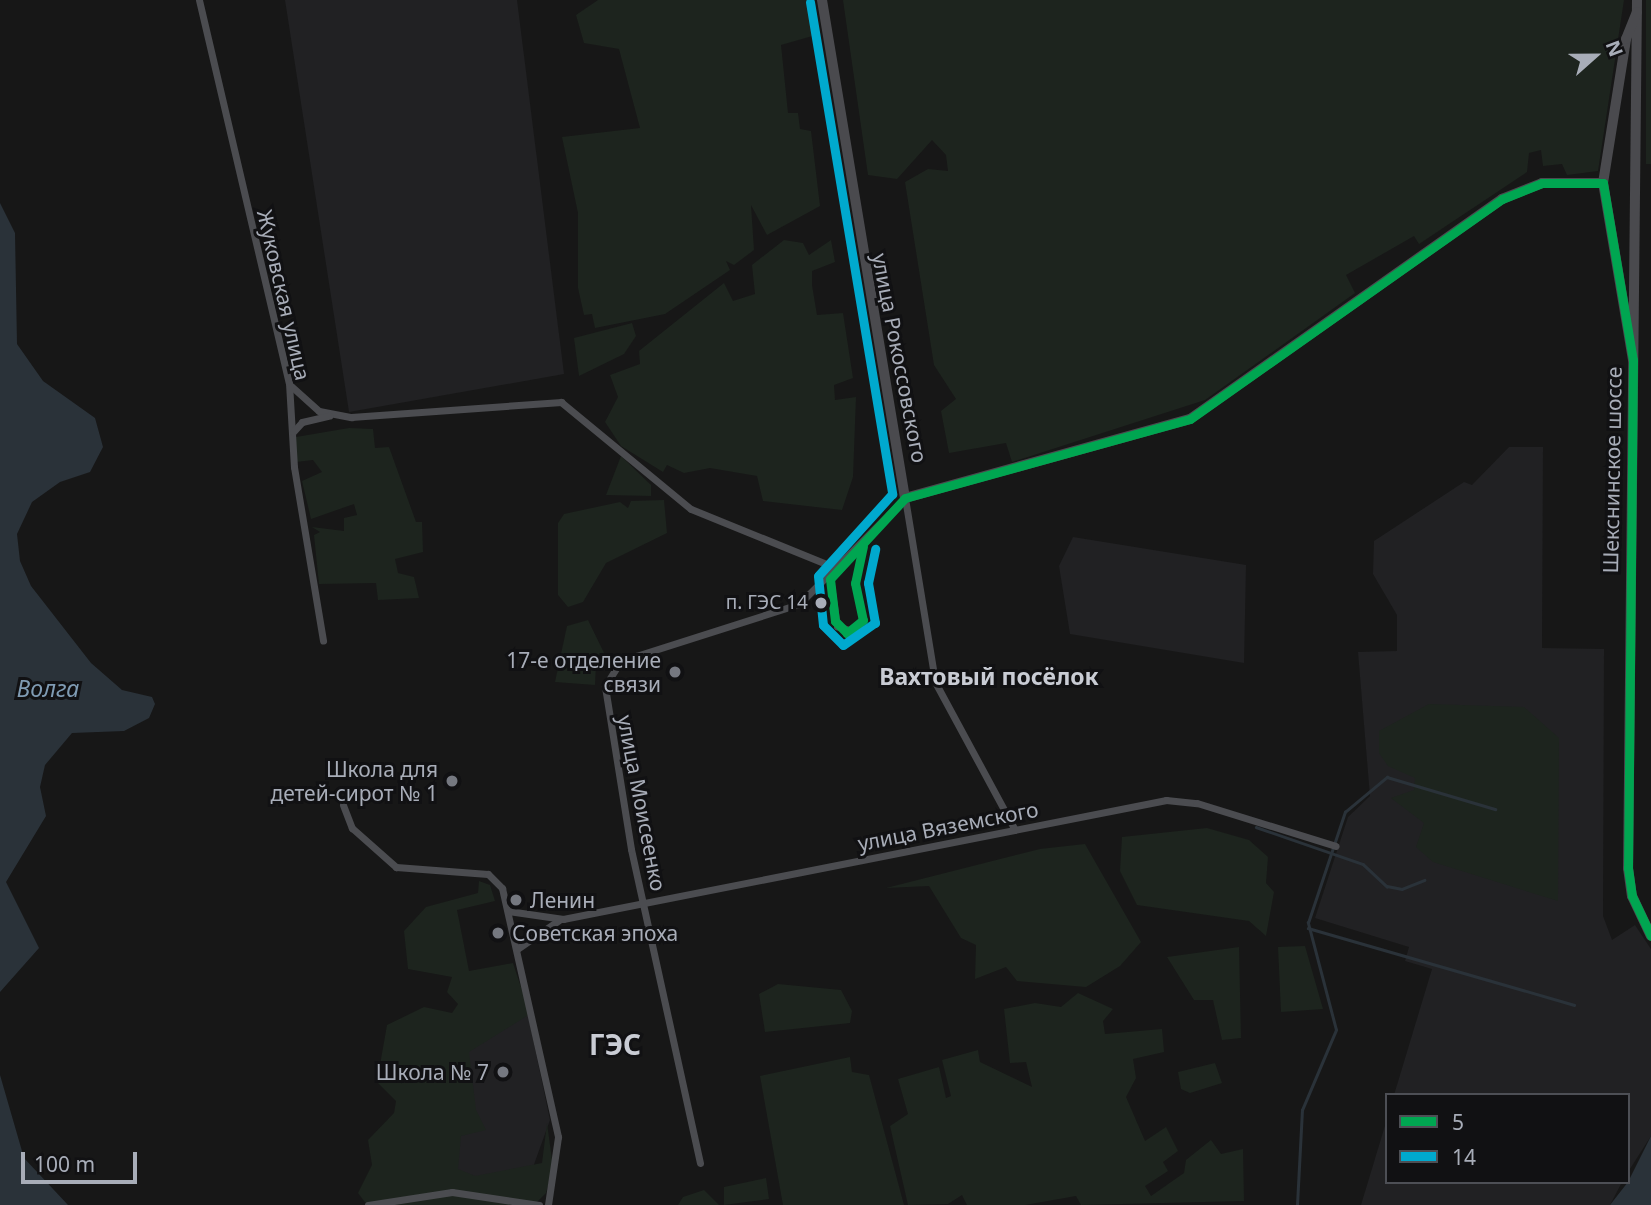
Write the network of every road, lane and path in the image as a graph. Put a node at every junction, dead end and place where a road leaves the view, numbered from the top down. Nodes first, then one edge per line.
1 (199, 0) edge
2 (822, 0) edge
3 (1637, 0) edge
4 (1637, 12) junction
5 (1603, 183) junction
6 (1633, 360) junction
7 (289, 383) junction
8 (333, 415) junction
9 (293, 432) junction
10 (905, 498) junction
11 (863, 546) junction
12 (839, 569) junction
13 (830, 579) junction
14 (323, 641) dead end
15 (343, 805) dead end
16 (1015, 830) junction
17 (1336, 846) dead end
18 (644, 904) junction
19 (508, 911) junction
20 (536, 914) junction
21 (563, 919) junction
22 (541, 934) junction
23 (1651, 936) edge
24 (517, 950) junction
25 (699, 1163) dead end
26 (436, 1195) junction
27 (402, 1200) junction
28 (369, 1205) edge
29 (394, 1205) edge
30 (426, 1205) edge
31 (539, 1205) edge
32 (548, 1205) edge

1 - 7 street, Жуковская улица
2 - 10 street, улица Рокоссовского
3 - 4 street, Шекснинское шоссе
4 - 5 street
4 - 6 street, Шекснинское шоссе
5 - 6 street
5 - 10 street
6 - 23 street, Шекснинское шоссе
7 - 8 street
7 - 9 street, Жуковская улица
8 - 9 street
8 - 12 street
9 - 14 street, Жуковская улица
10 - 11 street, улица Моисеенко
10 - 16 street, улица Рокоссовского
11 - 12 street, улица Моисеенко
11 - 13 street
12 - 13 street, улица Моисеенко
13 - 18 street, улица Моисеенко
15 - 19 street
16 - 17 street, улица Вяземского
16 - 18 street, улица Вяземского
18 - 21 street, улица Вяземского
18 - 25 street, улица Моисеенко
19 - 20 street
19 - 24 street
20 - 21 street
20 - 22 street
21 - 22 street
22 - 24 street
24 - 32 street
26 - 27 street
26 - 30 street
26 - 31 street
27 - 28 street
27 - 29 street

